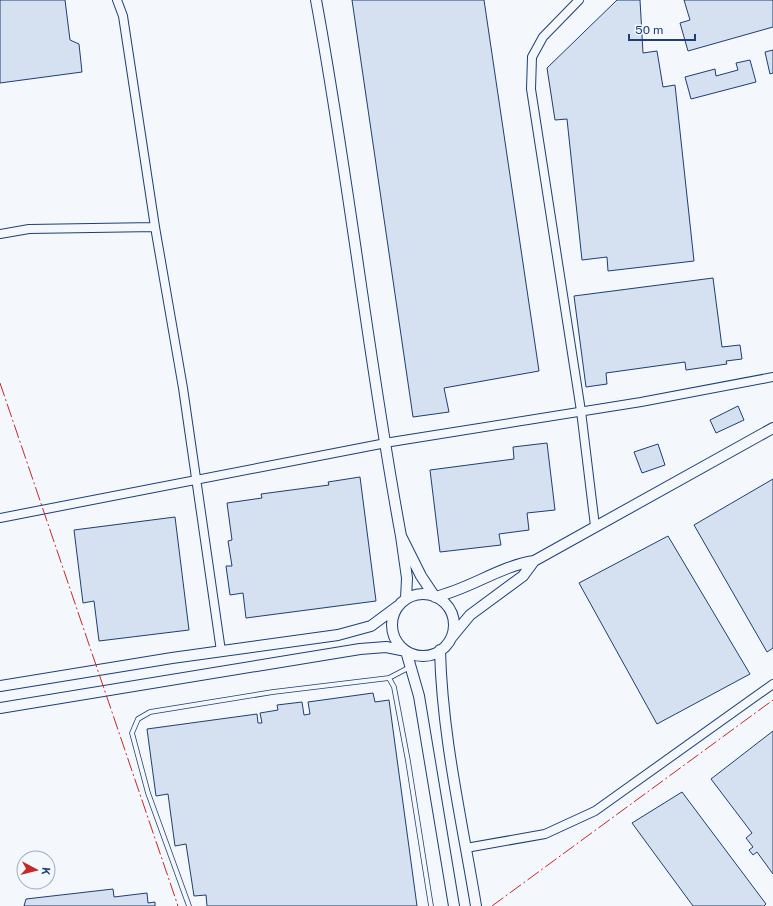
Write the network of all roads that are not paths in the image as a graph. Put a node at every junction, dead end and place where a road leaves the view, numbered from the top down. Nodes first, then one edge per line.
1 (117, 0) edge
2 (316, 0) edge
3 (579, 0) edge
4 (155, 227) junction
5 (0, 234) edge
6 (773, 376) edge
7 (580, 411) junction
8 (773, 428) edge
9 (384, 443) junction
10 (196, 480) junction
11 (0, 518) edge
12 (595, 526) junction
13 (401, 536) junction
14 (534, 561) junction
15 (435, 597) junction
16 (402, 603) junction
17 (450, 640) junction
18 (440, 650) junction
19 (221, 651) junction
20 (406, 651) junction
21 (410, 666) junction
22 (389, 678) junction
23 (773, 684) edge
24 (0, 686) edge
25 (0, 708) edge
26 (466, 848) junction
27 (189, 906) edge
28 (431, 906) edge
29 (454, 906) edge
30 (476, 906) edge

1 - 4 street
2 - 9 street
3 - 7 street
4 - 5 street
4 - 10 street
6 - 7 street
7 - 9 street
7 - 12 street
8 - 12 street
9 - 10 street
9 - 13 street
10 - 11 street
10 - 19 street
12 - 14 street
13 - 15 street
13 - 16 street
14 - 15 street
14 - 17 street
15 - 16 street
15 - 17 street
16 - 19 street
16 - 20 street
17 - 18 street
18 - 20 street
18 - 26 street
19 - 24 street
20 - 21 street
20 - 25 street
21 - 22 lane
21 - 29 street
22 - 27 lane
22 - 28 lane
23 - 26 street
26 - 30 street

